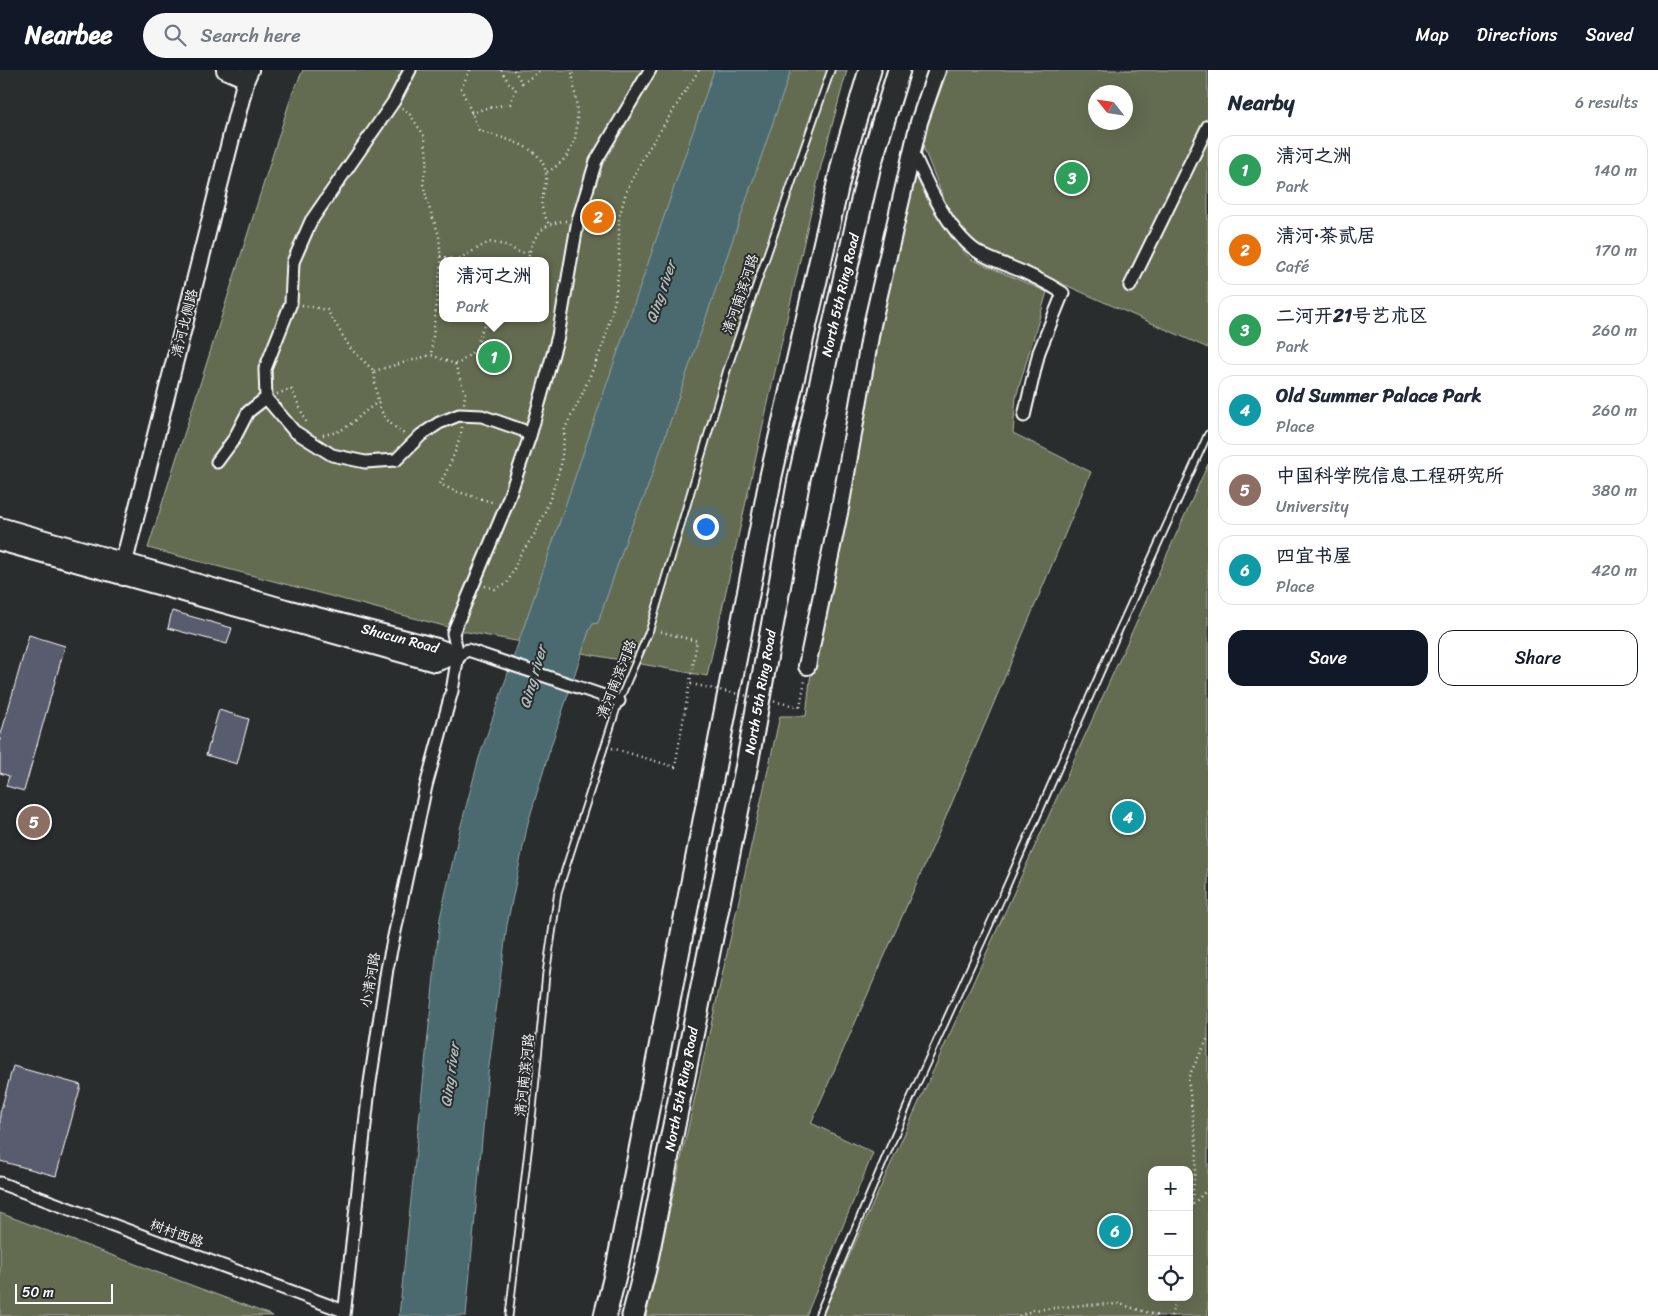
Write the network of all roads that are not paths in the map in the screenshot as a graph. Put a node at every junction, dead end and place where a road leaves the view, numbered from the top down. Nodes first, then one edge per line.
1 (225, 70) edge
2 (410, 70) edge
3 (650, 70) edge
4 (831, 70) edge
5 (870, 70) edge
6 (899, 70) edge
7 (937, 70) edge
8 (248, 74) edge
9 (1208, 126) edge
10 (912, 150) junction
11 (1130, 286) dead end
12 (266, 398) junction
13 (1024, 416) dead end
14 (1208, 434) edge
15 (530, 436) junction
16 (217, 462) dead end
17 (0, 526) edge
18 (0, 542) edge
19 (124, 569) junction
20 (458, 655) junction
21 (807, 666) road end
22 (619, 701) junction
23 (0, 1183) edge
24 (344, 1314) edge
25 (509, 1316) edge
26 (605, 1316) edge
27 (633, 1316) edge
28 (818, 1316) edge

1 - 8 street
2 - 12 street
3 - 15 street, 小清河路
4 - 22 lane, 清河南滨河路
5 - 26 highway, North 5th Ring Road
6 - 27 highway, North 5th Ring Road
7 - 10 street
8 - 19 street, 清河北侧路
9 - 11 street
10 - 13 street
10 - 21 street
12 - 15 street
12 - 16 street
14 - 28 lane
15 - 20 street, 小清河路
17 - 19 street, Shucun Road
18 - 19 street, Shucun Road
19 - 20 street, Shucun Road
20 - 22 street
20 - 24 street, 小清河路
22 - 25 lane, 清河南滨河路
23 - 24 street, 树村西路

